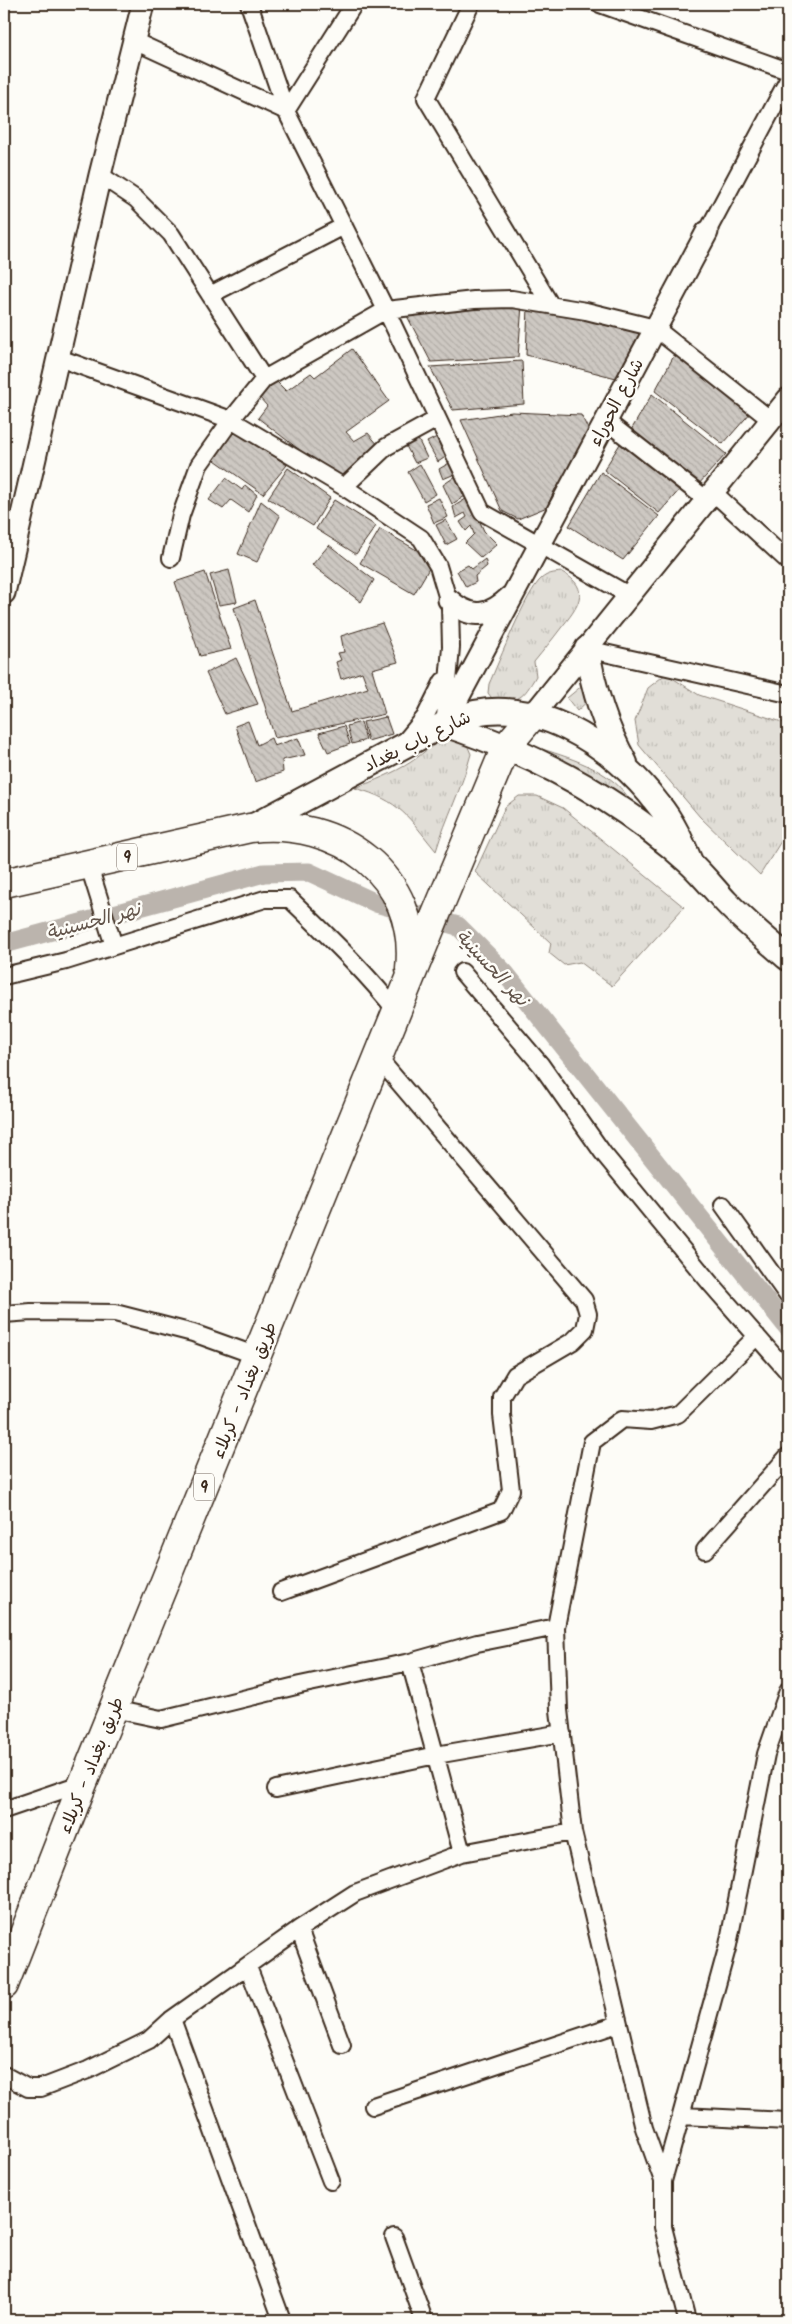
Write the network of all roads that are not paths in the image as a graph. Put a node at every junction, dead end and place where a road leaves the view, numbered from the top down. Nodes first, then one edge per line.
1 (143, 4) edge
2 (249, 4) edge
3 (354, 4) edge
4 (472, 4) edge
5 (600, 4) edge
6 (134, 41) junction
7 (788, 71) edge
8 (788, 80) edge
9 (286, 111) junction
10 (100, 175) junction
11 (344, 226) junction
12 (707, 232) joint
13 (210, 295) junction
14 (550, 304) junction
15 (386, 310) junction
16 (655, 328) junction
17 (59, 358) junction
18 (264, 378) junction
19 (788, 399) edge
20 (437, 418) junction
21 (231, 420) junction
22 (606, 420) junction
23 (771, 420) junction
24 (344, 488) junction
25 (710, 496) junction
26 (540, 544) junction
27 (171, 558) dead end
28 (788, 561) edge
29 (515, 592) junction
30 (4, 593) edge
31 (630, 596) junction
32 (449, 600) junction
33 (451, 647) junction
34 (587, 649) junction
35 (788, 694) edge
36 (533, 715) junction
37 (444, 724) junction
38 (506, 747) junction
39 (394, 751) junction
40 (630, 771) junction
41 (250, 828) junction
42 (691, 864) junction
43 (89, 866) junction
44 (7, 880) edge
45 (114, 946) junction
46 (788, 958) edge
47 (462, 972) dead end
48 (4, 976) edge
49 (407, 984) junction
50 (379, 1059) junction
51 (723, 1205) dead end
52 (788, 1296) edge
53 (4, 1314) edge
54 (757, 1336) junction
55 (258, 1356) junction
56 (788, 1372) edge
57 (788, 1456) edge
58 (705, 1550) dead end
59 (281, 1592) dead end
60 (556, 1627) junction
61 (410, 1662) junction
62 (788, 1691) edge
63 (113, 1709) junction
64 (562, 1733) junction
65 (436, 1755) junction
66 (83, 1783) junction
67 (276, 1790) dead end
68 (4, 1810) edge
69 (574, 1832) junction
70 (462, 1853) junction
71 (299, 1929) junction
72 (248, 1967) junction
73 (4, 1985) edge
74 (172, 2019) junction
75 (618, 2024) junction
76 (342, 2045) dead end
77 (4, 2075) edge
78 (373, 2106) dead end
79 (682, 2116) junction
80 (788, 2121) edge
81 (331, 2181) dead end
82 (664, 2181) junction
83 (394, 2237) dead end
84 (282, 2320) edge
85 (424, 2320) edge
86 (685, 2320) edge

1 - 6 street
2 - 9 street
3 - 9 street
4 - 14 street
5 - 7 street
6 - 9 street
6 - 10 street
8 - 12 street, شارع الحوراء
9 - 11 street
10 - 13 street
10 - 17 street
11 - 13 street
11 - 15 street
12 - 16 street, شارع الحوراء
13 - 18 street
14 - 15 street
14 - 16 street
15 - 18 street
15 - 20 street
16 - 22 street, شارع الحوراء
16 - 23 street
17 - 21 street
17 - 30 street
18 - 21 street
19 - 23 street
20 - 24 street
20 - 26 street
21 - 24 street
21 - 27 street
22 - 25 street
22 - 26 street, شارع الحوراء
23 - 25 street
24 - 32 street
25 - 28 street
25 - 31 street
26 - 29 street, شارع الحوراء
26 - 31 street
29 - 32 street
29 - 37 street, شارع الحوراء
31 - 34 street
32 - 33 street
33 - 37 street
33 - 39 street
34 - 35 street
34 - 36 street
34 - 40 main road
36 - 37 main road, شارع باب بغداد
36 - 38 highway, طريق بغداد - كربلاء
36 - 40 main road, شارع باب بغداد
37 - 38 main road
37 - 39 main road, شارع باب بغداد
38 - 42 main road
38 - 49 highway, طريق بغداد - كربلاء
39 - 41 main road, شارع باب بغداد
40 - 42 main road
41 - 43 highway, شارع باب بغداد / 9
41 - 49 highway, 9
42 - 46 main road
43 - 44 highway, شارع باب بغداد / 9
43 - 45 street
45 - 48 street
45 - 49 street
47 - 54 street
49 - 50 highway, طريق بغداد - كربلاء / 9
50 - 55 highway, طريق بغداد - كربلاء / 9
50 - 59 street
51 - 52 street
53 - 55 street
54 - 56 street
54 - 60 street
55 - 63 highway, طريق بغداد - كربلاء / 9
57 - 58 street
60 - 61 street
60 - 64 street
61 - 63 street
61 - 65 street
62 - 79 street
63 - 66 highway, طريق بغداد - كربلاء / 9
64 - 65 street
64 - 69 street
65 - 67 street
65 - 70 street
66 - 68 street
66 - 73 highway, طريق بغداد - كربلاء / 9
69 - 70 street
69 - 75 street
70 - 71 street
71 - 72 street
71 - 76 street
72 - 74 street
72 - 81 street
74 - 77 street
74 - 84 street
75 - 78 street
75 - 82 street
79 - 80 street
79 - 82 street
82 - 86 street
83 - 85 street

